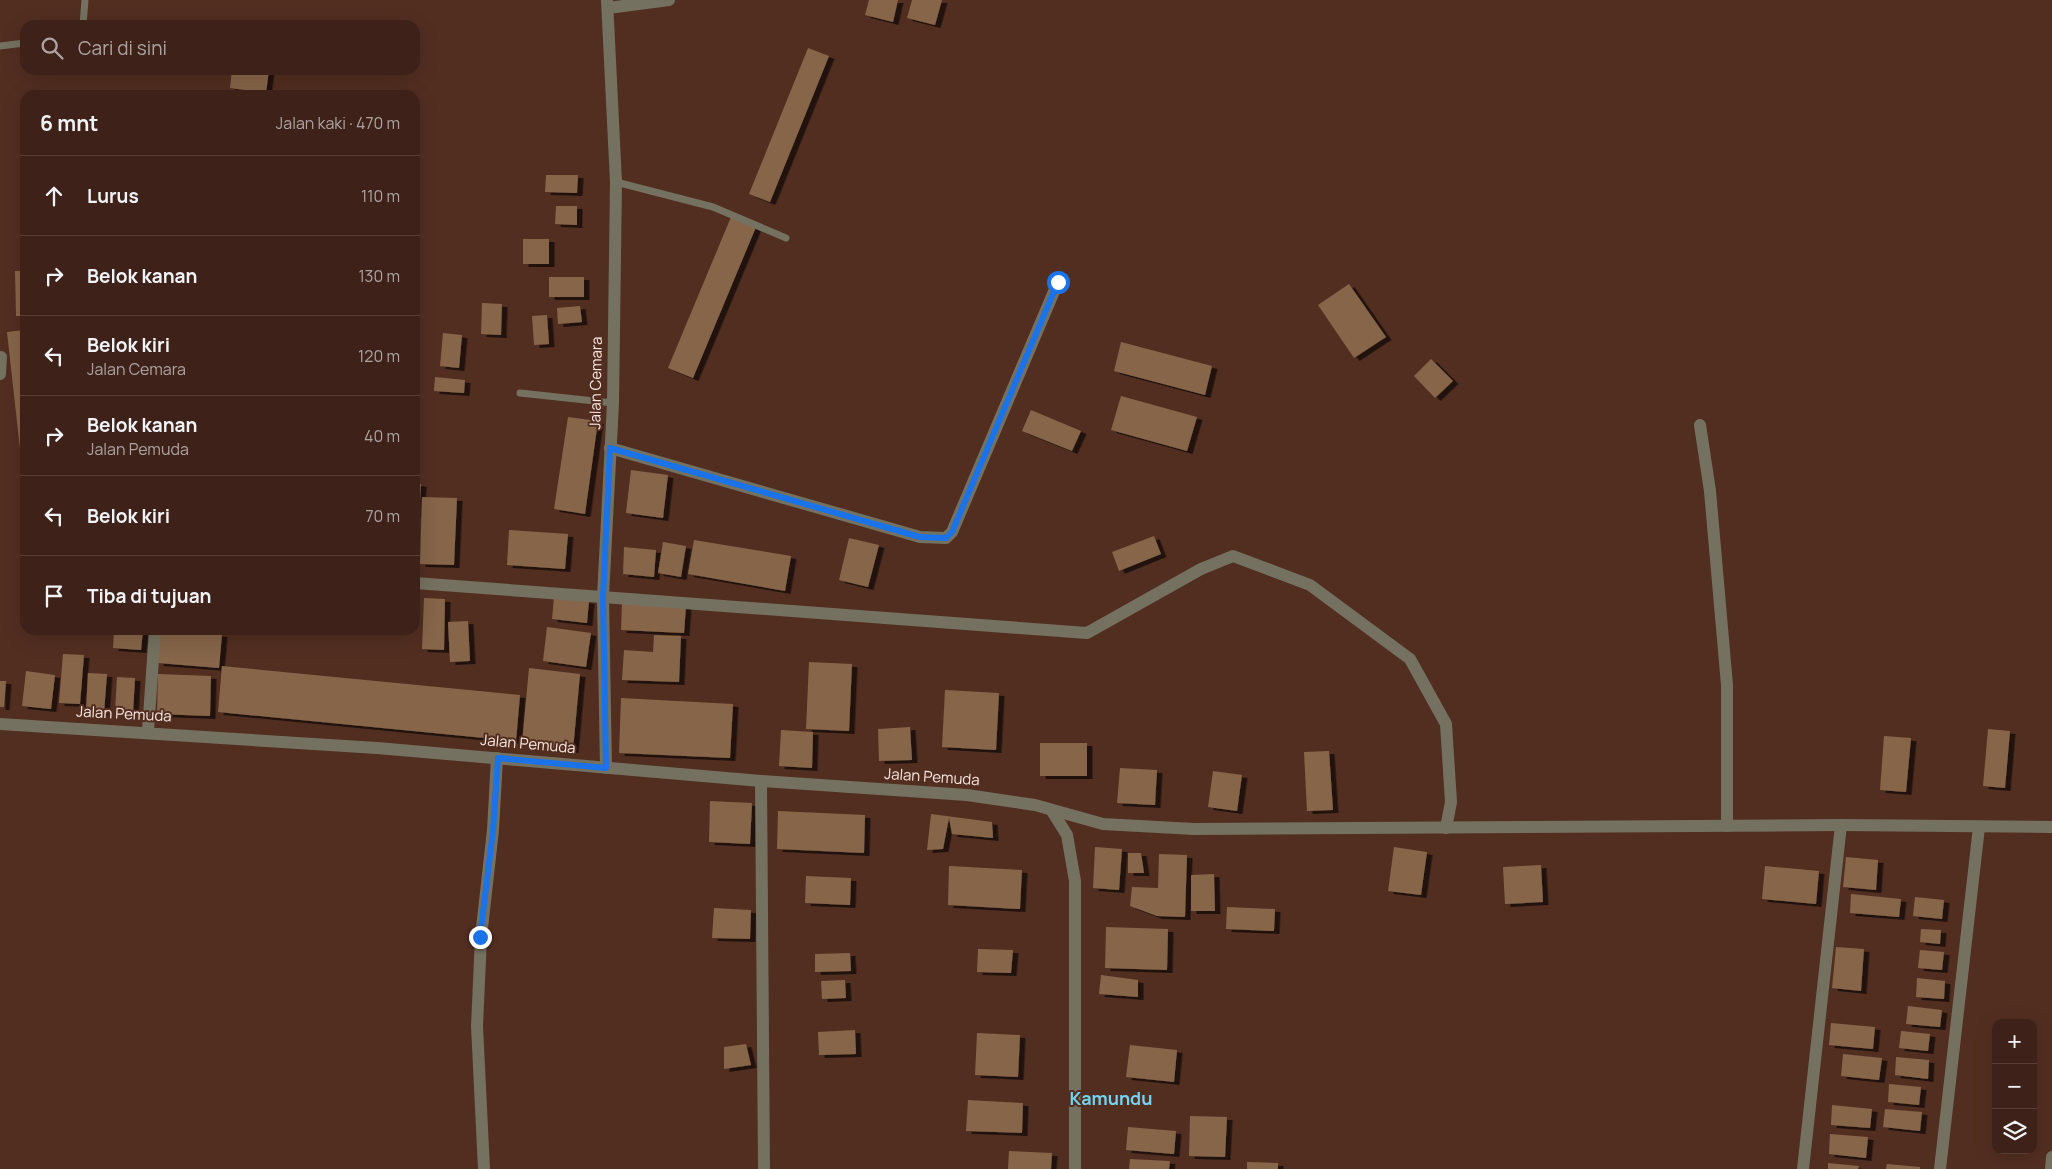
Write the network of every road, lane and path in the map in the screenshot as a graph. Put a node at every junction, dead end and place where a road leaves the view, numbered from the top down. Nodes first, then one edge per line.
1 (85, 0) edge
2 (669, 0) edge
3 (608, 4) edge
4 (83, 20) edge
5 (20, 44) edge
6 (0, 46) edge
7 (616, 182) junction
8 (786, 238) dead end
9 (1058, 282) dead end
10 (1, 358) dead end
11 (0, 374) edge
12 (520, 393) dead end
13 (613, 403) junction
14 (1700, 425) dead end
15 (610, 448) junction
16 (420, 583) edge
17 (603, 597) junction
18 (155, 635) edge
19 (0, 724) edge
20 (148, 731) junction
21 (498, 758) junction
22 (606, 768) junction
23 (761, 781) junction
24 (1052, 811) junction
25 (1841, 825) junction
26 (1727, 826) junction
27 (1980, 827) junction
28 (2052, 827) edge
29 (1446, 828) junction
30 (2052, 1157) edge
31 (484, 1169) edge
32 (764, 1169) edge
33 (1075, 1169) edge
34 (1802, 1169) edge
35 (1940, 1169) edge
36 (2051, 1169) edge

1 - 4 lane
2 - 3 street
3 - 7 street, Jalan Cemara
5 - 6 lane
7 - 8 lane
7 - 13 street, Jalan Cemara
9 - 15 street
10 - 11 street
12 - 13 lane
13 - 15 street, Jalan Cemara
14 - 26 street
15 - 17 street, Jalan Cemara
16 - 17 street
17 - 22 street, Jalan Cemara
17 - 29 street
18 - 20 street
19 - 20 street, Jalan Pemuda
20 - 21 street, Jalan Pemuda
21 - 22 street, Jalan Pemuda
21 - 31 street
22 - 23 street, Jalan Pemuda
23 - 24 street, Jalan Pemuda
23 - 32 street
24 - 29 street, Jalan Pemuda
24 - 33 street
25 - 26 street, Jalan Pemuda
25 - 27 street, Jalan Pemuda
25 - 34 street
26 - 29 street, Jalan Pemuda
27 - 28 street, Jalan Pemuda
27 - 35 street
30 - 36 street

